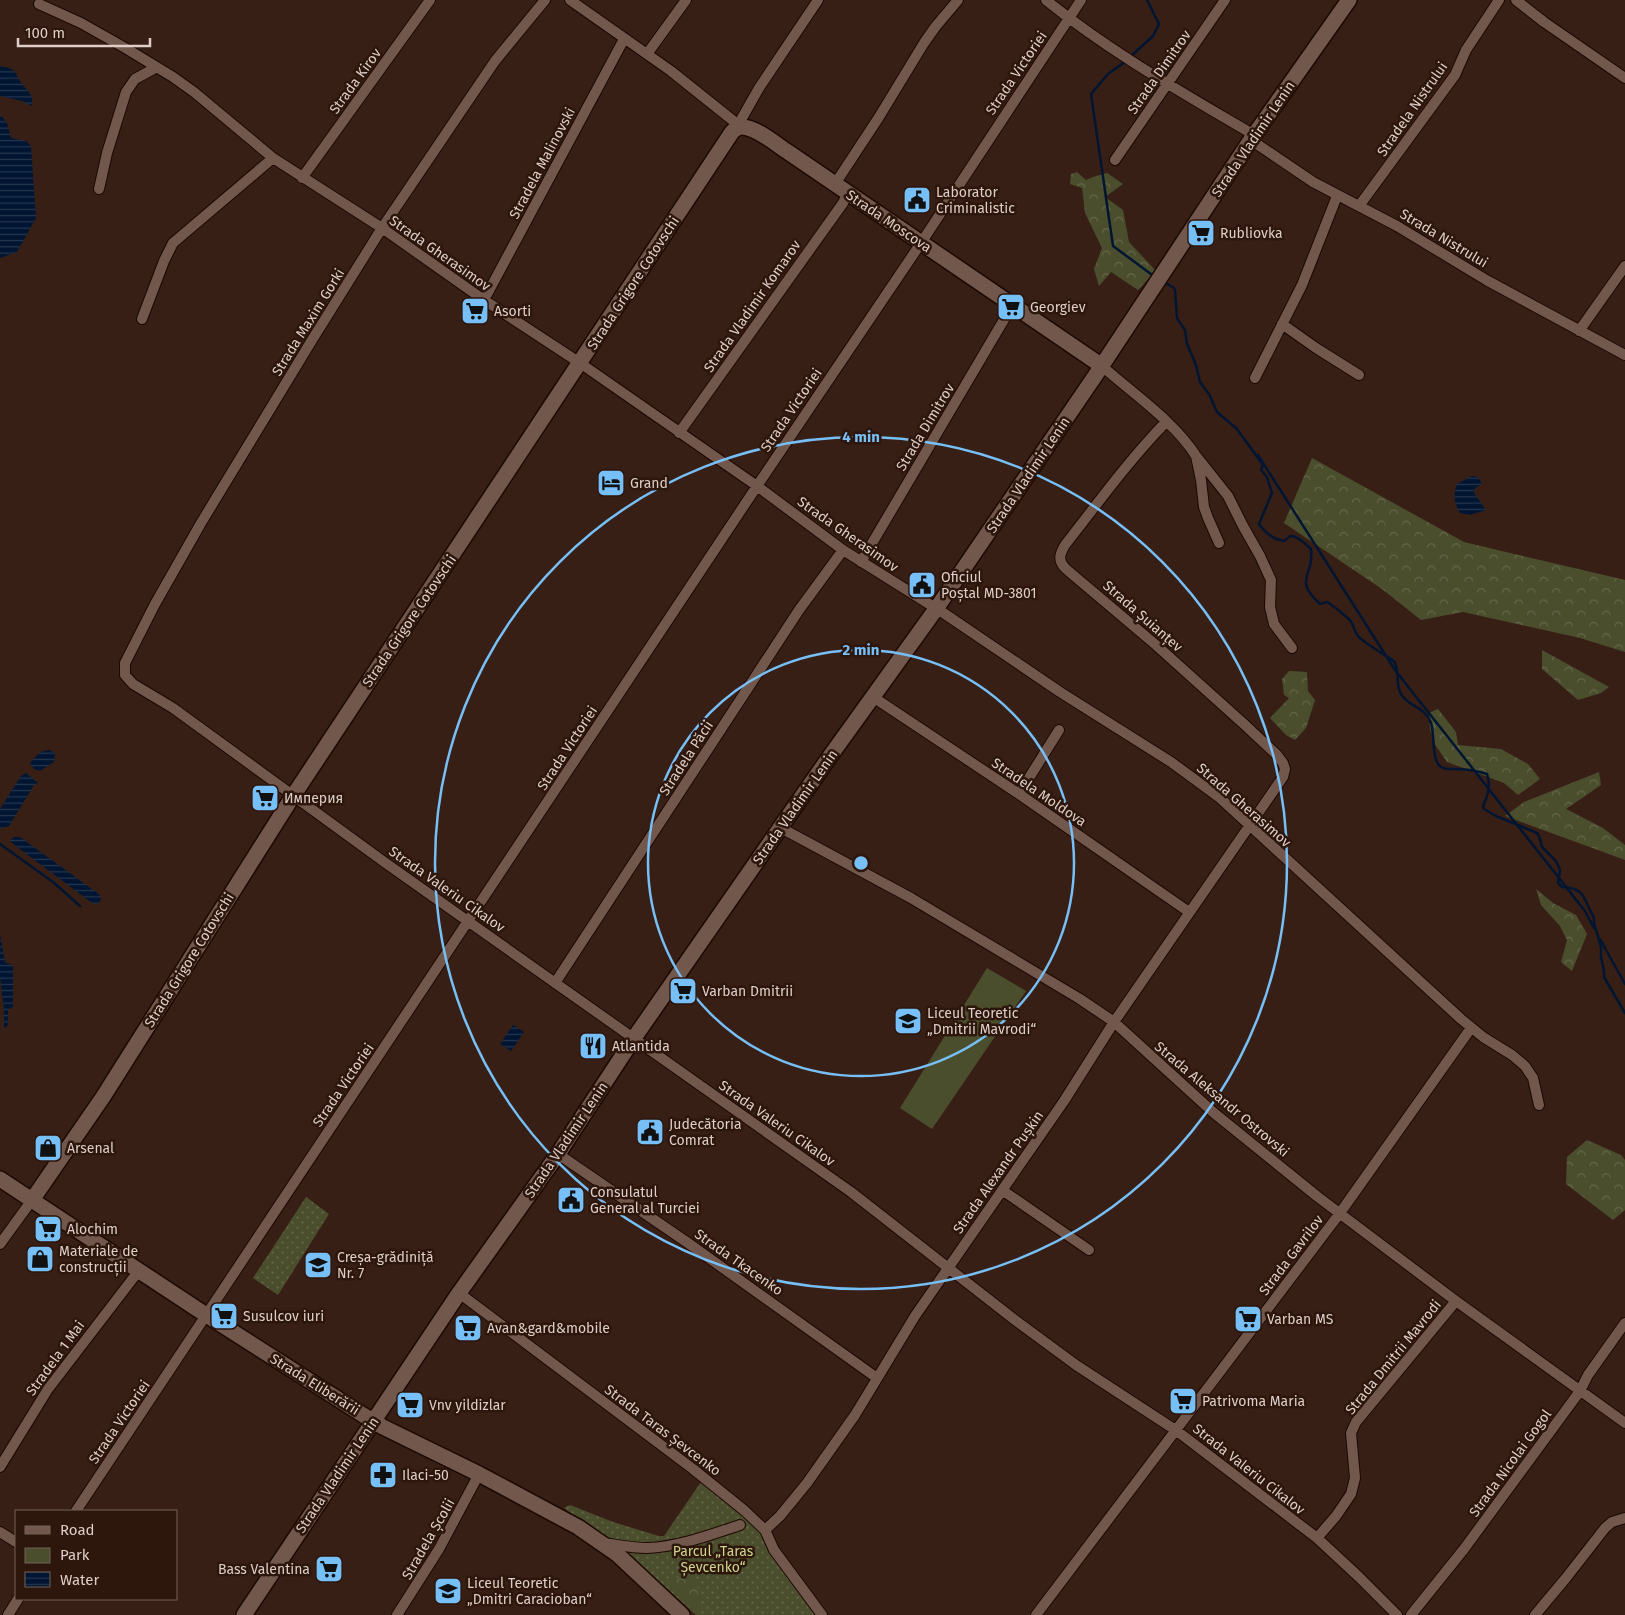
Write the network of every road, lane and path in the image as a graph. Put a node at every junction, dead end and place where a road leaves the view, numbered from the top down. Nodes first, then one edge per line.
1 (430, 0) edge
2 (545, 0) edge
3 (570, 0) edge
4 (686, 0) edge
5 (818, 0) edge
6 (958, 0) edge
7 (1046, 0) edge
8 (1081, 0) edge
9 (1225, 0) edge
10 (1349, 0) edge
11 (1499, 0) edge
12 (1516, 0) edge
13 (39, 4) dead end
14 (1069, 18) junction
15 (624, 39) junction
16 (647, 54) junction
17 (157, 67) junction
18 (1625, 78) edge
19 (1168, 84) junction
20 (741, 127) junction
21 (1253, 137) junction
22 (273, 158) junction
23 (1114, 160) dead end
24 (302, 178) junction
25 (835, 184) junction
26 (99, 189) dead end
27 (848, 194) junction
28 (1337, 196) junction
29 (1359, 206) junction
30 (382, 228) junction
31 (921, 243) junction
32 (1625, 266) edge
33 (484, 300) junction
34 (1012, 306) junction
35 (142, 319) dead end
36 (1282, 324) junction
37 (1579, 331) junction
38 (1625, 355) edge
39 (580, 363) junction
40 (1102, 366) junction
41 (1359, 375) dead end
42 (1255, 378) dead end
43 (1166, 422) junction
44 (679, 433) junction
45 (1196, 456) junction
46 (757, 486) junction
47 (1219, 543) dead end
48 (843, 550) junction
49 (860, 562) junction
50 (936, 609) junction
51 (1292, 648) dead end
52 (125, 675) joint
53 (872, 697) junction
54 (1058, 730) dead end
55 (1019, 794) junction
56 (293, 796) junction
57 (1249, 825) junction
58 (781, 828) junction
59 (1189, 912) junction
60 (468, 921) junction
61 (555, 983) junction
62 (1114, 1022) junction
63 (1471, 1028) junction
64 (634, 1038) junction
65 (1539, 1104) dead end
66 (558, 1154) junction
67 (0, 1179) edge
68 (1002, 1190) junction
69 (32, 1200) junction
70 (1340, 1213) junction
71 (0, 1244) edge
72 (1089, 1250) dead end
73 (948, 1267) junction
74 (141, 1271) junction
75 (459, 1293) junction
76 (1456, 1301) junction
77 (207, 1315) junction
78 (1625, 1323) edge
79 (878, 1378) junction
80 (1580, 1391) junction
81 (374, 1421) junction
82 (1625, 1422) edge
83 (1177, 1431) junction
84 (0, 1467) edge
85 (479, 1474) junction
86 (77, 1510) edge
87 (1625, 1518) edge
88 (740, 1525) dead end
89 (765, 1530) junction
90 (0, 1532) edge
91 (1317, 1538) junction
92 (15, 1541) edge
93 (602, 1542) junction
94 (17, 1600) edge
95 (8, 1615) edge
96 (244, 1615) edge
97 (397, 1615) edge
98 (682, 1615) edge
99 (822, 1615) edge
100 (1036, 1615) edge
101 (1397, 1615) edge
102 (1411, 1615) edge
103 (1535, 1615) edge

1 - 24 street, Strada Kirov
2 - 30 street, Strada Maxim Gorki
3 - 15 street, Strada Moscova
4 - 16 street
5 - 20 street, Strada Grigore Cotovschi
6 - 25 street
7 - 14 street, Strada Nistrului
8 - 14 street, Strada Victoriei
9 - 19 street, Strada Dimitrov
10 - 21 main road, Strada Vladimir Lenin
11 - 29 street, Stradela Nistrului
12 - 18 street
13 - 17 street, Strada Gherasimov
14 - 19 street, Strada Nistrului
14 - 31 street, Strada Victoriei
15 - 16 street, Strada Moscova
15 - 33 street, Stradela Malinovski
16 - 20 street, Strada Moscova
17 - 22 street, Strada Gherasimov
17 - 26 street
19 - 21 street, Strada Nistrului
19 - 23 street, Strada Dimitrov
20 - 25 main road, Strada Moscova
20 - 39 main road, Strada Grigore Cotovschi
21 - 28 street, Strada Nistrului
21 - 40 main road, Strada Vladimir Lenin
22 - 24 street, Strada Gherasimov
22 - 35 street
24 - 30 street, Strada Gherasimov
25 - 27 main road, Strada Moscova
27 - 31 main road, Strada Moscova
27 - 44 street, Strada Vladimir Komarov
28 - 29 street, Strada Nistrului
28 - 36 street
29 - 37 street, Strada Nistrului
30 - 33 street, Strada Gherasimov
30 - 52 street, Strada Maxim Gorki
31 - 34 main road, Strada Moscova
31 - 46 street, Strada Victoriei
32 - 37 street
33 - 39 street, Strada Gherasimov
34 - 40 main road, Strada Moscova
34 - 49 street, Strada Dimitrov
36 - 41 street
36 - 42 street
37 - 38 street, Strada Nistrului
39 - 44 street, Strada Gherasimov
39 - 56 main road, Strada Grigore Cotovschi
40 - 43 street, Strada Moscova
40 - 50 main road, Strada Vladimir Lenin
43 - 45 street, Strada Moscova
43 - 57 street, Strada Șuianțev
44 - 46 street, Strada Gherasimov
45 - 47 street, Strada Moscova
45 - 51 street, Strada Moscova
46 - 48 street, Strada Gherasimov
46 - 60 street, Strada Victoriei
48 - 49 street, Strada Gherasimov
48 - 61 street, Stradela Păcii
49 - 50 street, Strada Gherasimov
50 - 53 main road, Strada Vladimir Lenin
50 - 57 street, Strada Gherasimov
52 - 56 street, Strada Valeriu Cikalov
53 - 55 street, Stradela Moldova
53 - 58 main road, Strada Vladimir Lenin
54 - 55 street
55 - 59 street, Stradela Moldova
56 - 60 street, Strada Valeriu Cikalov
56 - 69 main road, Strada Grigore Cotovschi
57 - 59 street, Strada Alexandr Pușkin
57 - 63 street, Strada Gherasimov
58 - 62 street, Strada Aleksandr Ostrovski
58 - 64 main road, Strada Vladimir Lenin
59 - 62 street, Strada Alexandr Pușkin
60 - 61 street, Strada Valeriu Cikalov
60 - 77 street, Strada Victoriei
61 - 64 street, Strada Valeriu Cikalov
62 - 68 street, Strada Alexandr Pușkin
62 - 70 street, Strada Aleksandr Ostrovski
63 - 65 street, Strada Gherasimov
63 - 70 street, Strada Gavrilov
64 - 66 main road, Strada Vladimir Lenin
64 - 73 street, Strada Valeriu Cikalov
66 - 75 main road, Strada Vladimir Lenin
66 - 79 street, Strada Tkacenko
67 - 69 main road, Strada Eliberării
68 - 72 street
68 - 73 street, Strada Alexandr Pușkin
69 - 71 street, Strada Grigore Cotovschi
69 - 74 main road, Strada Eliberării
70 - 76 street, Strada Aleksandr Ostrovski
70 - 83 street, Strada Gavrilov
73 - 79 street, Strada Alexandr Pușkin
73 - 83 street, Strada Valeriu Cikalov
74 - 77 main road, Strada Eliberării
74 - 84 street, Stradela 1 Mai
75 - 81 main road, Strada Vladimir Lenin
75 - 89 street, Strada Taras Șevcenko
76 - 80 street, Strada Aleksandr Ostrovski
76 - 91 street, Strada Dmitrii Mavrodi
77 - 81 main road, Strada Eliberării
77 - 86 street, Strada Victoriei
78 - 80 street, Strada Nicolai Gogol
79 - 89 street, Strada Alexandr Pușkin
80 - 82 street, Strada Aleksandr Ostrovski
80 - 102 street, Strada Nicolai Gogol
81 - 85 main road, Strada Eliberării
81 - 96 main road, Strada Vladimir Lenin
83 - 91 street, Strada Valeriu Cikalov
83 - 100 street, Strada Gavrilov
85 - 93 main road, Strada Eliberării
85 - 97 street, Stradela Școlii
87 - 103 street
88 - 93 street
89 - 99 street, Strada Taras Șevcenko
90 - 92 street
91 - 101 street, Strada Valeriu Cikalov
93 - 98 main road, Strada Eliberării
94 - 95 street

